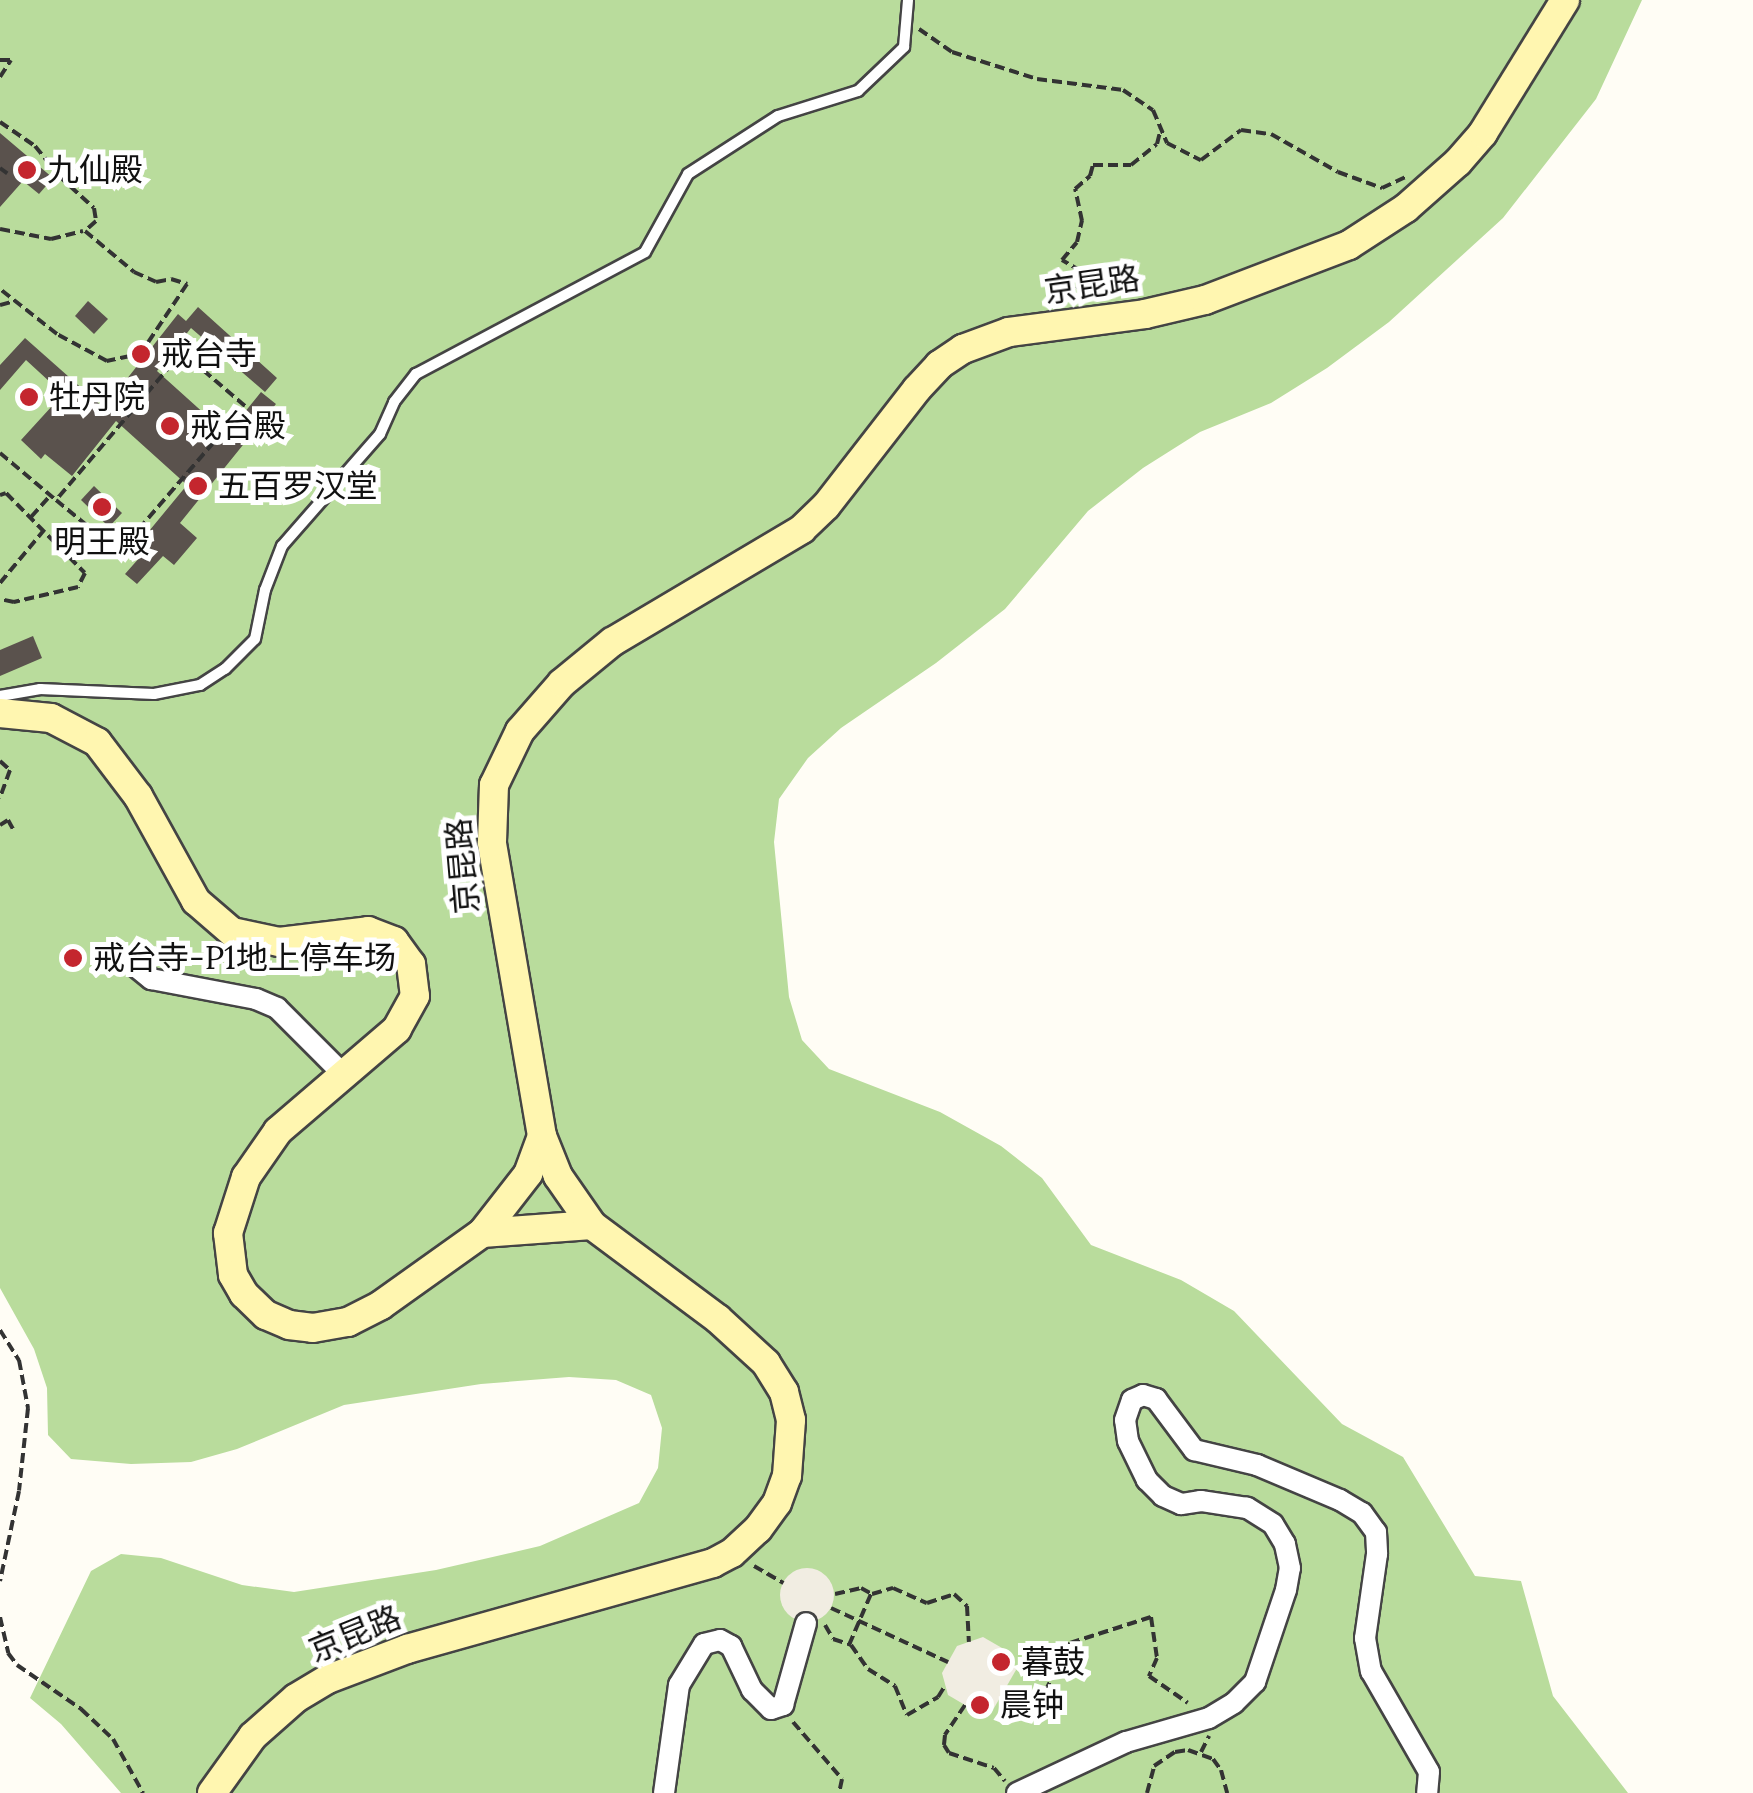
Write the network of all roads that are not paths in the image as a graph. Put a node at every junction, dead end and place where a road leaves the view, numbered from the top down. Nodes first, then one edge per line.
1 (908, 0) edge
2 (1565, 0) edge
3 (0, 696) edge
4 (0, 713) edge
5 (135, 966) dead end
6 (342, 1074) junction
7 (542, 1136) junction
8 (592, 1225) junction
9 (482, 1233) junction
10 (814, 1620) road end
11 (1013, 1789) edge
12 (212, 1793) edge
13 (664, 1793) edge
14 (1427, 1793) edge

1 - 3 lane
2 - 7 main road, 京昆路
4 - 6 main road
5 - 6 street
6 - 9 main road
7 - 8 main road, 京昆路
7 - 9 main road
8 - 9 main road
8 - 12 main road, 京昆路
10 - 13 street
11 - 14 street

